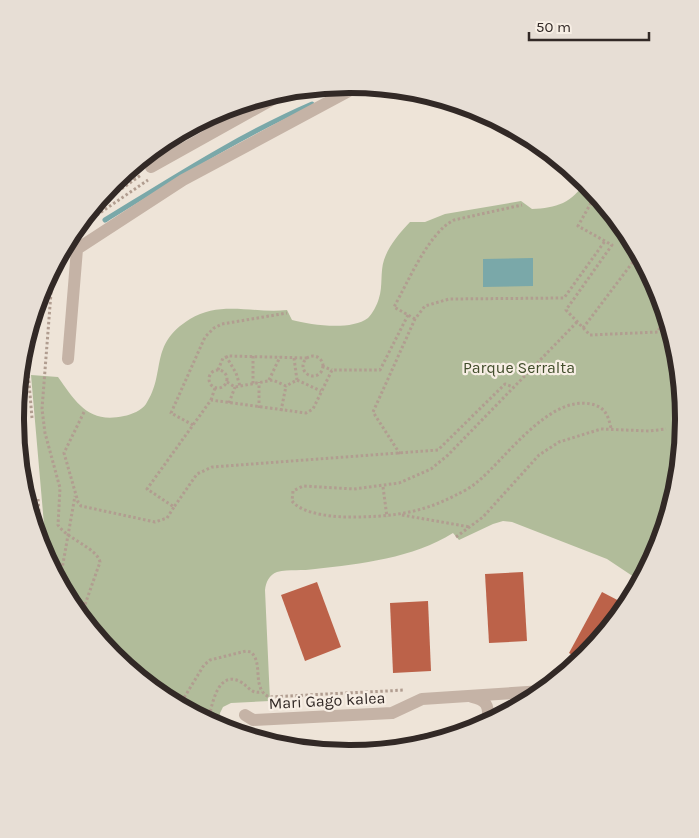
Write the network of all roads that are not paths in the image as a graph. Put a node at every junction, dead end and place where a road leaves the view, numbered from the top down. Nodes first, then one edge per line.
1 (346, 93) edge
2 (266, 104) edge
3 (154, 171) road end
4 (68, 359) dead end
5 (526, 692) edge
6 (469, 697) junction
7 (489, 713) edge
8 (245, 715) dead end

1 - 4 street
2 - 3 street
5 - 6 street, Mari Gago kalea
6 - 7 street
6 - 8 street, Mari Gago kalea

